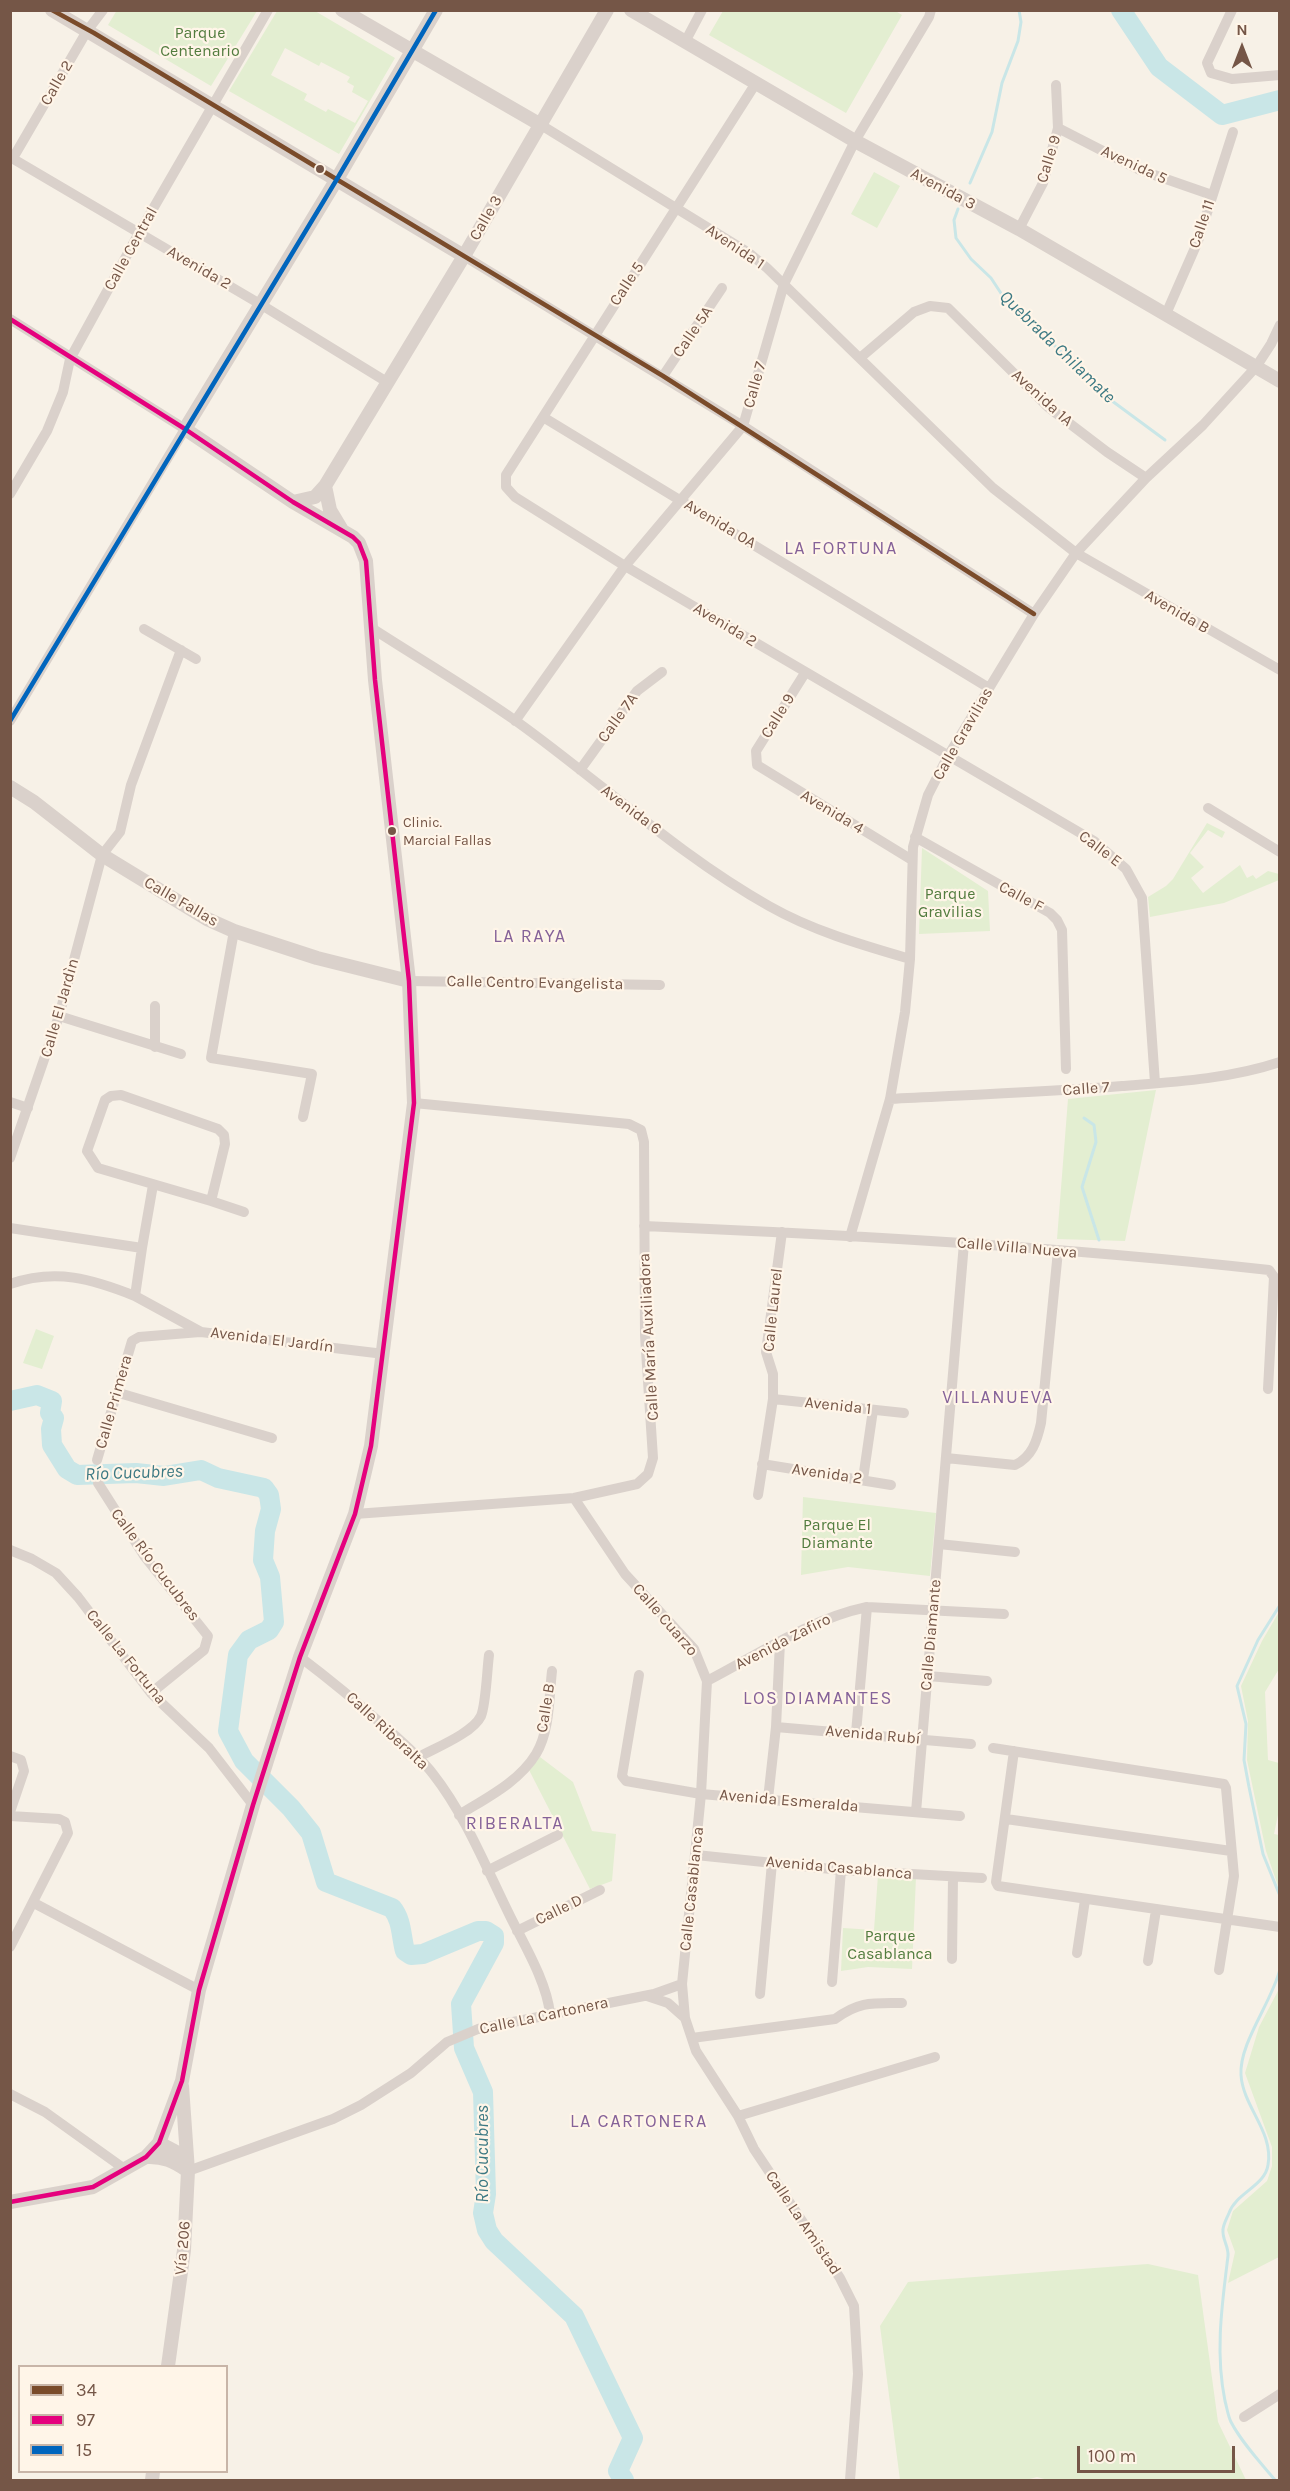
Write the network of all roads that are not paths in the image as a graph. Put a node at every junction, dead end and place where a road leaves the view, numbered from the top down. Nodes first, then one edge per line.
1 (52, 10) edge
2 (103, 10) edge
3 (268, 10) edge
4 (342, 10) edge
5 (436, 10) edge
6 (607, 10) edge
7 (631, 10) edge
8 (702, 10) edge
9 (931, 10) edge
10 (1232, 10) edge
11 (87, 31) junction
12 (685, 42) junction
13 (413, 51) junction
14 (1280, 75) edge
15 (756, 83) junction
16 (1056, 85) dead end
17 (213, 105) junction
18 (541, 124) junction
19 (1058, 128) junction
20 (1233, 132) dead end
21 (855, 141) junction
22 (12, 158) edge
23 (337, 179) junction
24 (1212, 195) junction
25 (675, 208) junction
26 (1018, 229) junction
27 (139, 233) junction
28 (464, 256) junction
29 (784, 284) junction
30 (722, 288) dead end
31 (260, 303) junction
32 (1166, 315) junction
33 (10, 319) edge
34 (1280, 325) edge
35 (594, 335) junction
36 (860, 358) junction
37 (70, 359) junction
38 (1256, 367) junction
39 (663, 376) junction
40 (1280, 381) edge
41 (387, 382) junction
42 (543, 417) junction
43 (743, 426) junction
44 (184, 429) junction
45 (1146, 478) junction
46 (326, 486) junction
47 (506, 487) joint
48 (10, 494) edge
49 (682, 500) junction
50 (293, 502) junction
51 (343, 532) junction
52 (1076, 553) junction
53 (625, 566) junction
54 (1034, 614) junction
55 (370, 627) junction
56 (144, 629) dead end
57 (181, 650) junction
58 (196, 659) dead end
59 (1280, 670) edge
60 (662, 672) dead end
61 (805, 673) junction
62 (989, 688) junction
63 (10, 721) edge
64 (515, 721) junction
65 (948, 756) junction
66 (756, 761) joint
67 (580, 770) junction
68 (10, 787) edge
69 (1208, 808) dead end
70 (915, 837) junction
71 (1280, 852) edge
72 (102, 855) junction
73 (912, 860) junction
74 (234, 931) junction
75 (910, 959) junction
76 (409, 981) junction
77 (660, 985) dead end
78 (155, 1006) dead end
79 (59, 1016) junction
80 (155, 1047) junction
81 (181, 1054) dead end
82 (1280, 1062) edge
83 (1066, 1069) dead end
84 (1155, 1083) junction
85 (890, 1100) junction
86 (10, 1102) edge
87 (414, 1103) junction
88 (28, 1108) junction
89 (303, 1117) dead end
90 (10, 1158) edge
91 (153, 1185) junction
92 (212, 1201) junction
93 (244, 1212) dead end
94 (644, 1226) junction
95 (10, 1228) edge
96 (782, 1232) junction
97 (850, 1237) junction
98 (964, 1243) junction
99 (142, 1248) junction
100 (1058, 1251) junction
101 (10, 1284) edge
102 (135, 1296) junction
103 (201, 1332) junction
104 (384, 1354) junction
105 (1268, 1389) dead end
106 (119, 1393) junction
107 (773, 1399) junction
108 (873, 1410) junction
109 (904, 1413) dead end
110 (272, 1438) dead end
111 (946, 1458) junction
112 (97, 1460) dead end
113 (762, 1464) junction
114 (863, 1479) junction
115 (98, 1483) dead end
116 (891, 1485) dead end
117 (758, 1495) dead end
118 (574, 1498) junction
119 (355, 1514) junction
120 (939, 1544) junction
121 (10, 1550) edge
122 (1016, 1552) dead end
123 (867, 1607) junction
124 (933, 1609) junction
125 (1004, 1614) dead end
126 (780, 1642) junction
127 (489, 1655) dead end
128 (300, 1657) junction
129 (552, 1671) dead end
130 (639, 1675) dead end
131 (928, 1676) junction
132 (707, 1681) junction
133 (987, 1681) dead end
134 (151, 1693) junction
135 (776, 1726) junction
136 (856, 1733) junction
137 (922, 1740) junction
138 (971, 1744) dead end
139 (993, 1748) dead end
140 (1014, 1751) junction
141 (10, 1756) edge
142 (419, 1757) junction
143 (701, 1794) junction
144 (768, 1799) junction
145 (254, 1801) junction
146 (916, 1812) junction
147 (10, 1814) edge
148 (459, 1815) junction
149 (960, 1816) dead end
150 (1006, 1819) junction
151 (558, 1835) dead end
152 (1231, 1851) junction
153 (696, 1855) junction
154 (772, 1863) junction
155 (841, 1870) junction
156 (487, 1871) junction
157 (953, 1877) junction
158 (982, 1878) dead end
159 (600, 1890) dead end
160 (1085, 1900) junction
161 (34, 1903) junction
162 (1156, 1910) junction
163 (1228, 1919) junction
164 (1279, 1927) edge
165 (517, 1931) junction
166 (10, 1947) edge
167 (1077, 1953) dead end
168 (952, 1959) dead end
169 (1148, 1961) dead end
170 (1219, 1970) dead end
171 (832, 1982) dead end
172 (682, 1984) junction
173 (199, 1990) junction
174 (760, 1994) dead end
175 (647, 1996) junction
176 (902, 2003) dead end
177 (550, 2014) junction
178 (685, 2018) junction
179 (692, 2038) junction
180 (935, 2057) dead end
181 (182, 2081) junction
182 (10, 2094) edge
183 (738, 2116) junction
184 (159, 2143) junction
185 (146, 2157) junction
186 (126, 2170) junction
187 (188, 2171) junction
188 (10, 2202) edge
189 (168, 2365) edge
190 (1280, 2394) edge
191 (1244, 2417) dead end
192 (850, 2481) edge

1 - 11 main road
2 - 11 street, Calle 2
3 - 17 street, Calle Central
4 - 13 main road, Avenida 1
5 - 13 main road
6 - 18 main road, Calle 3
7 - 12 main road, Avenida 3
8 - 12 street
9 - 21 street, Calle 7
10 - 14 street
11 - 17 main road
11 - 22 street, Calle 2
12 - 15 main road, Avenida 3
13 - 18 main road, Avenida 1
13 - 23 main road
15 - 21 main road, Avenida 3
15 - 25 street, Calle 5
16 - 19 street, Calle 9
17 - 23 main road
17 - 27 street, Calle Central
18 - 25 street, Avenida 1
18 - 28 main road, Calle 3
19 - 24 street, Avenida 5
19 - 26 street, Calle 9
20 - 24 street, Calle 11
21 - 26 main road, Avenida 3
21 - 29 street, Calle 7
22 - 27 street, Avenida 2
23 - 28 main road
23 - 31 main road
24 - 32 street, Calle 11
25 - 29 street, Avenida 1
25 - 35 street, Calle 5
26 - 32 main road, Avenida 3
27 - 31 street, Avenida 2
27 - 37 street, Calle Central
28 - 35 street
28 - 41 main road, Calle 3
29 - 36 street, Avenida 1
29 - 43 street, Calle 7
30 - 39 street, Calle 5A
31 - 41 street, Avenida 2
31 - 44 main road
32 - 38 main road, Avenida 3
33 - 37 street
34 - 38 street, Calle Gravilias
35 - 39 street
35 - 42 street, Calle 5
36 - 45 street, Avenida 1A
36 - 52 street, Avenida 1
37 - 44 street
37 - 48 street, Calle Central
38 - 40 main road, Avenida 3
38 - 45 street, Calle Gravilias
39 - 43 street
41 - 46 main road, Calle 3
42 - 47 street, Calle 5
42 - 49 street, Avenida 0A
43 - 49 street, Calle 7
43 - 54 street
44 - 50 main road
44 - 63 street
45 - 52 street, Calle Gravilias
46 - 50 main road
46 - 51 main road
47 - 53 street, Avenida 2
49 - 53 street, Calle 7
49 - 62 street, Avenida 0A
50 - 51 main road
51 - 55 main road
52 - 54 street, Calle Gravilias
52 - 59 street, Avenida B
53 - 61 street, Avenida 2
53 - 64 street, Calle 7
54 - 62 street, Calle Gravilias
55 - 64 street, Avenida 6
55 - 76 main road
56 - 57 street
57 - 58 street
57 - 72 street
60 - 67 street, Calle 7A
61 - 65 street, Avenida 2
61 - 66 street, Calle 9
62 - 65 street, Calle Gravilias
64 - 67 street, Avenida 6
65 - 70 street, Calle Gravilias
65 - 84 street, Calle E
66 - 73 street, Avenida 4
67 - 75 street, Avenida 6
68 - 72 main road, Calle Fallas
69 - 71 street
70 - 73 street, Calle Gravilias
70 - 83 street, Calle F
72 - 74 main road, Calle Fallas
72 - 79 street, Calle El Jardìn
73 - 75 street, Calle Gravilias
74 - 76 main road, Calle Fallas
74 - 89 street
75 - 85 street, Calle Gravilias
76 - 77 street, Calle Centro Evangelista
76 - 87 main road
78 - 80 street
79 - 80 street
79 - 88 street, Calle El Jardìn
80 - 81 street
82 - 84 street, Calle 7
84 - 85 street, Calle 7
85 - 97 street, Calle Gravilias
86 - 88 street
87 - 94 street, Calle María Auxiliadora
87 - 104 main road
88 - 90 street, Calle El Jardìn
91 - 92 street
91 - 92 street
91 - 99 street
92 - 93 street
94 - 96 street, Calle Villa Nueva
94 - 118 street, Calle María Auxiliadora
95 - 99 street
96 - 97 street, Calle Villa Nueva
96 - 107 street, Calle Laurel
97 - 98 street, Calle Villa Nueva
98 - 100 street, Calle Villa Nueva
98 - 111 street, Calle Diamante
99 - 102 street
100 - 105 street, Calle Villa Nueva
100 - 111 street
101 - 102 street, Avenida El Jardín
102 - 103 street, Avenida El Jardín
103 - 104 street, Avenida El Jardín
103 - 106 street, Calle Primera
104 - 119 main road
106 - 110 street
106 - 112 street, Calle Primera
107 - 108 street, Avenida 1
107 - 113 street, Calle Laurel
108 - 109 street, Avenida 1
108 - 114 street
111 - 120 street, Calle Diamante
113 - 114 street, Avenida 2
113 - 117 street, Calle Laurel
114 - 116 street, Avenida 2
115 - 134 street, Calle Río Cucubres
118 - 119 street, Calle María Auxiliadora
118 - 132 street, Calle Cuarzo
119 - 128 main road
120 - 122 street
120 - 124 street, Calle Diamante
121 - 134 street, Calle La Fortuna
123 - 124 street, Avenida Zafiro
123 - 126 street, Avenida Zafiro
123 - 136 street
124 - 125 street, Avenida Zafiro
124 - 131 street, Calle Diamante
126 - 132 street, Avenida Zafiro
126 - 135 street
127 - 142 street
128 - 142 street, Calle Riberalta
128 - 145 main road
129 - 148 street, Calle B
130 - 143 street, Avenida Esmeralda
131 - 133 street
131 - 137 street, Calle Diamante
132 - 143 street, Calle Cuarzo
134 - 145 street, Calle La Fortuna
135 - 136 street, Avenida Rubí
135 - 144 street
136 - 137 street, Avenida Rubí
137 - 138 street, Avenida Rubí
137 - 146 street, Calle Diamante
139 - 140 street
140 - 150 street
140 - 152 street
141 - 147 street
142 - 148 street, Calle Riberalta
143 - 144 street, Avenida Esmeralda
143 - 153 street, Calle Casablanca
144 - 146 street, Avenida Esmeralda
145 - 173 main road
146 - 149 street, Avenida Esmeralda
147 - 161 street
148 - 156 street, Calle Riberalta
150 - 152 street
150 - 160 street
151 - 156 street
152 - 163 street
153 - 154 street, Avenida Casablanca
153 - 172 street, Calle Casablanca
154 - 155 street, Avenida Casablanca
154 - 174 street
155 - 157 street, Avenida Casablanca
155 - 171 street
156 - 165 street, Calle Riberalta
157 - 158 street, Avenida Casablanca
157 - 168 street
159 - 165 street, Calle D
160 - 162 street
160 - 167 street
161 - 166 street
161 - 173 street
162 - 163 street
162 - 169 street
163 - 164 street
163 - 170 street
165 - 177 street, Calle Riberalta
172 - 175 street, Calle La Cartonera
172 - 178 street, Calle La Amistad
173 - 181 main road
175 - 177 street, Calle La Cartonera
175 - 178 street
176 - 179 street
177 - 187 street, Calle La Cartonera
178 - 179 street, Calle La Amistad
179 - 183 street, Calle La Amistad
180 - 183 street
181 - 184 main road
181 - 187 main road, Vía 206
182 - 186 street
183 - 192 street, Calle La Amistad
184 - 185 main road
184 - 187 main road
185 - 186 main road
185 - 187 main road
186 - 188 main road
187 - 189 main road, Vía 206
190 - 191 street

